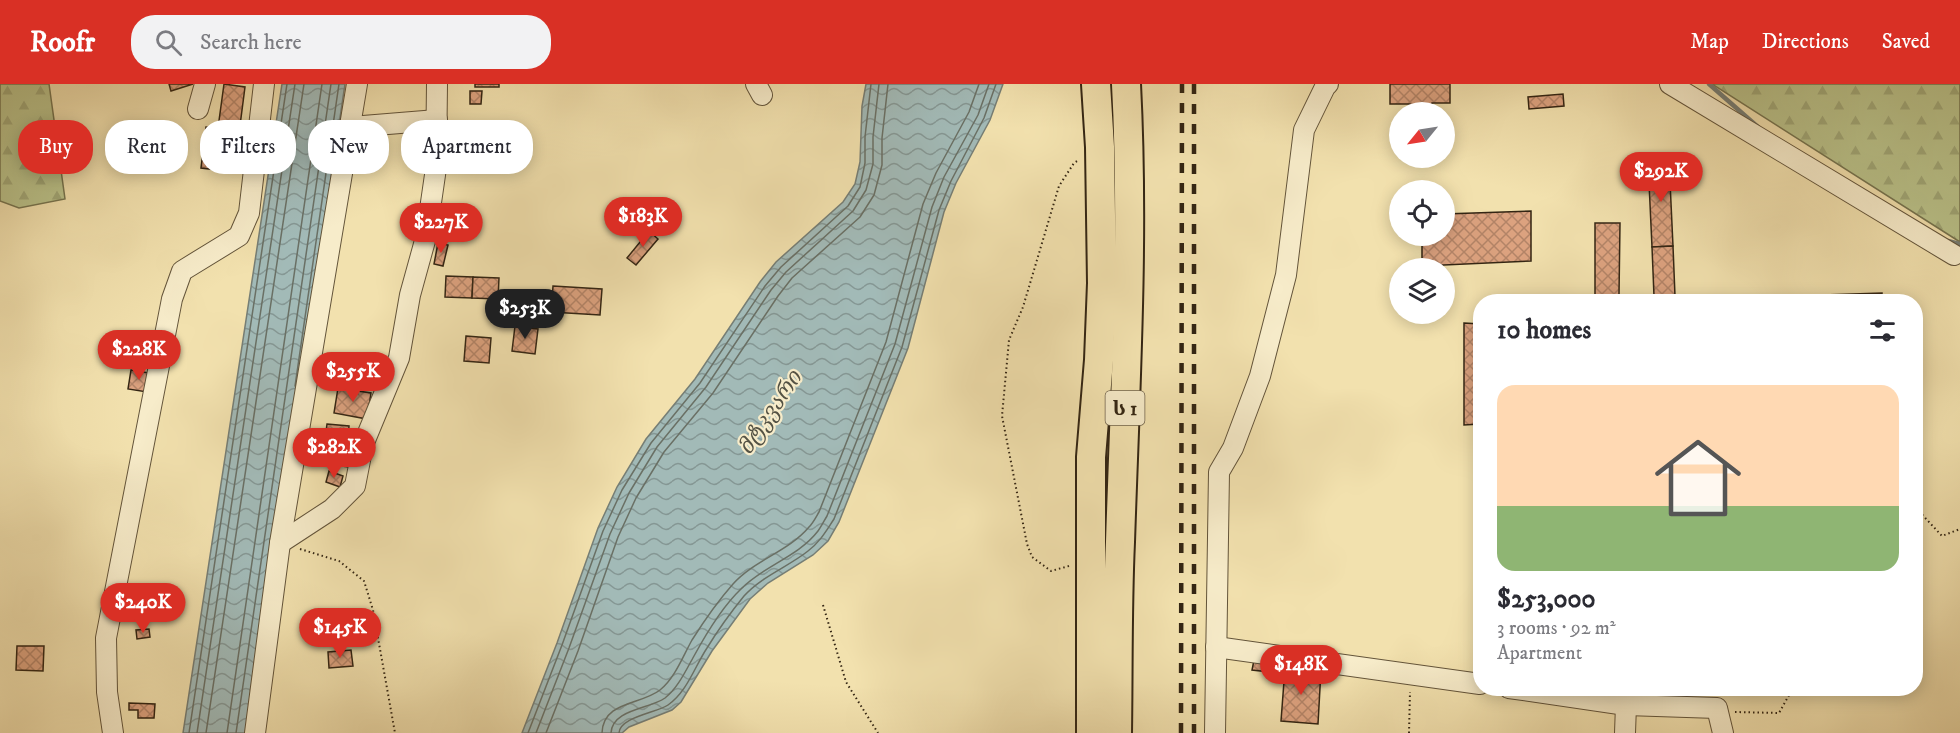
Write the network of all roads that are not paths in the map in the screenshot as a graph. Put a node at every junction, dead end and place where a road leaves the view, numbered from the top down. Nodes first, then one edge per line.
1 (205, 84) edge
2 (264, 84) edge
3 (357, 84) edge
4 (437, 84) edge
5 (1096, 84) edge
6 (1126, 84) edge
7 (1141, 84) edge
8 (1328, 84) edge
9 (1670, 84) edge
10 (198, 109) dead end
11 (1128, 116) junction
12 (352, 120) edge
13 (437, 120) edge
14 (343, 174) edge
15 (435, 174) edge
16 (1954, 255) dead end
17 (280, 543) junction
18 (1216, 647) junction
19 (1473, 683) edge
20 (1564, 696) edge
21 (1626, 705) junction
22 (113, 733) edge
23 (255, 733) edge
24 (1090, 733) edge
25 (1117, 733) edge
26 (1215, 733) edge
27 (1625, 733) edge
28 (1723, 733) edge

1 - 10 street
2 - 22 street
3 - 12 street
4 - 13 street
5 - 24 highway, ს 1
6 - 11 highway, ს 1
7 - 11 highway
8 - 18 street
9 - 16 street
11 - 25 highway, ს 1
14 - 17 street
15 - 17 street
17 - 23 street
18 - 19 street
18 - 26 street
20 - 21 street
21 - 27 street
21 - 28 street

